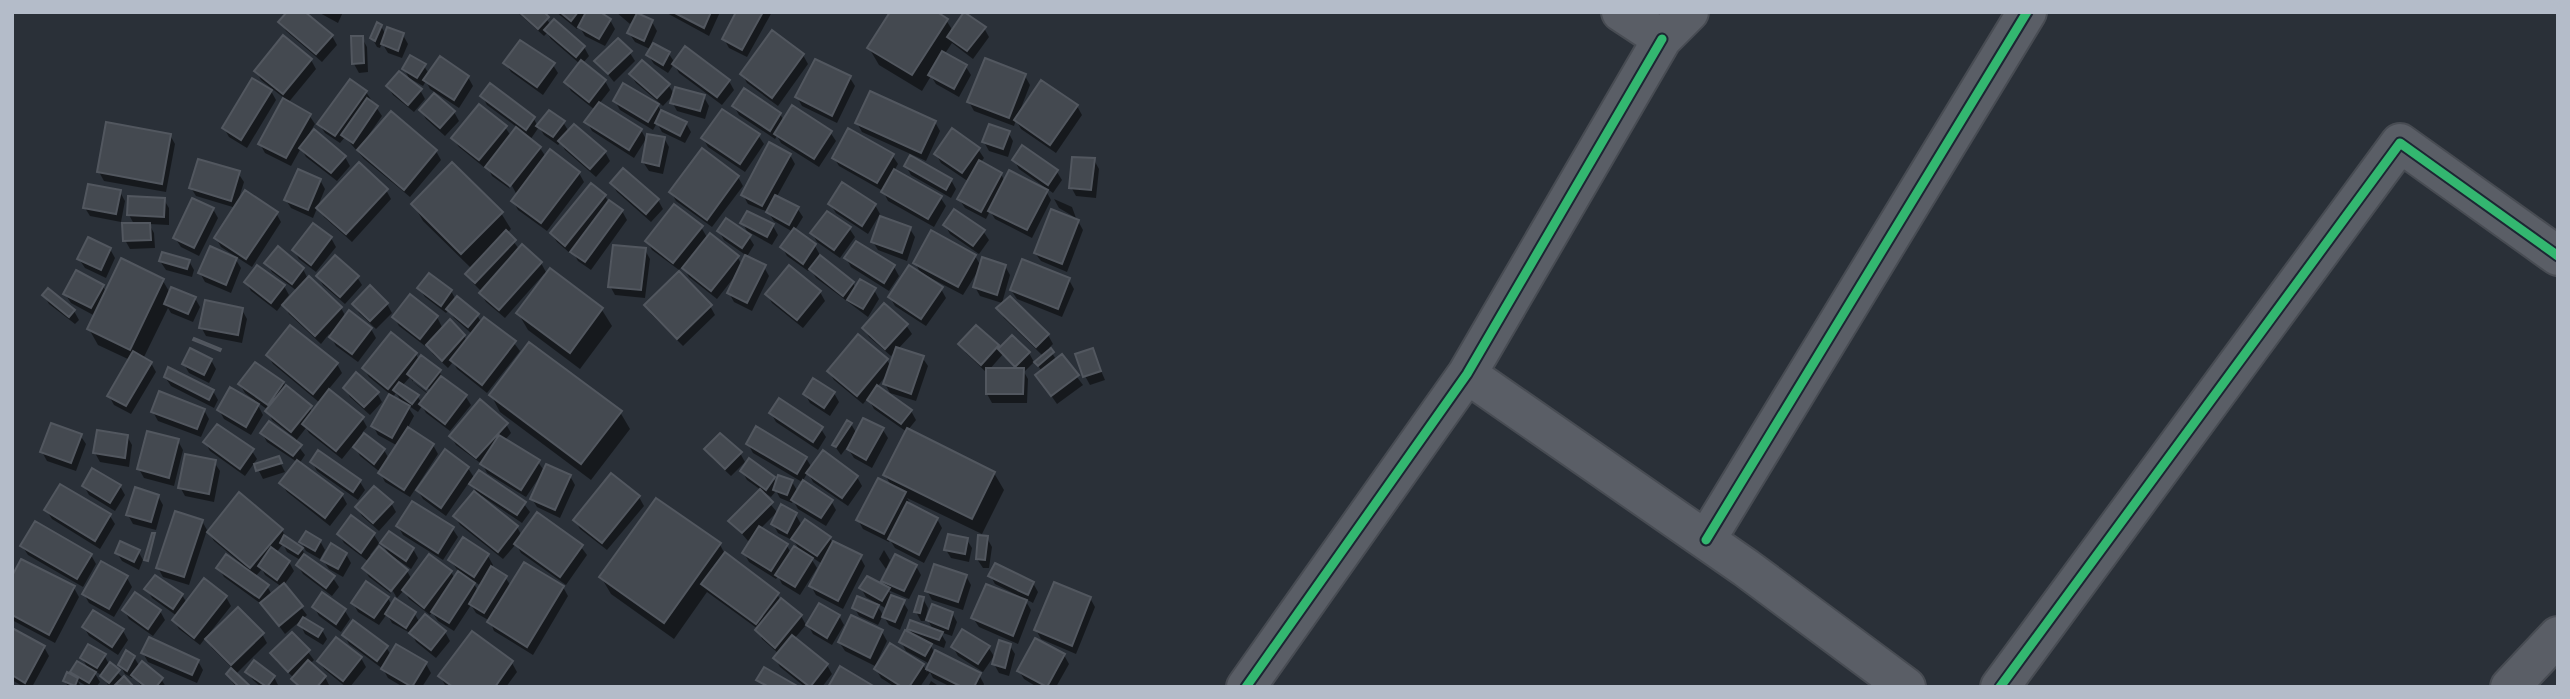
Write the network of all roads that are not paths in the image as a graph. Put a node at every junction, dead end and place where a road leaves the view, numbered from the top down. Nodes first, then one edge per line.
1 (1621, 12) edge
2 (1689, 12) edge
3 (2027, 12) edge
4 (1662, 39) junction
5 (2558, 256) edge
6 (1467, 374) junction
7 (1706, 540) junction
8 (2558, 636) edge
9 (1246, 687) edge
10 (1906, 687) edge
11 (2000, 687) edge
12 (2510, 687) edge

1 - 4 street
2 - 4 street
3 - 7 street
4 - 6 street
5 - 11 street
6 - 7 street
6 - 9 street
7 - 10 street
8 - 12 street

